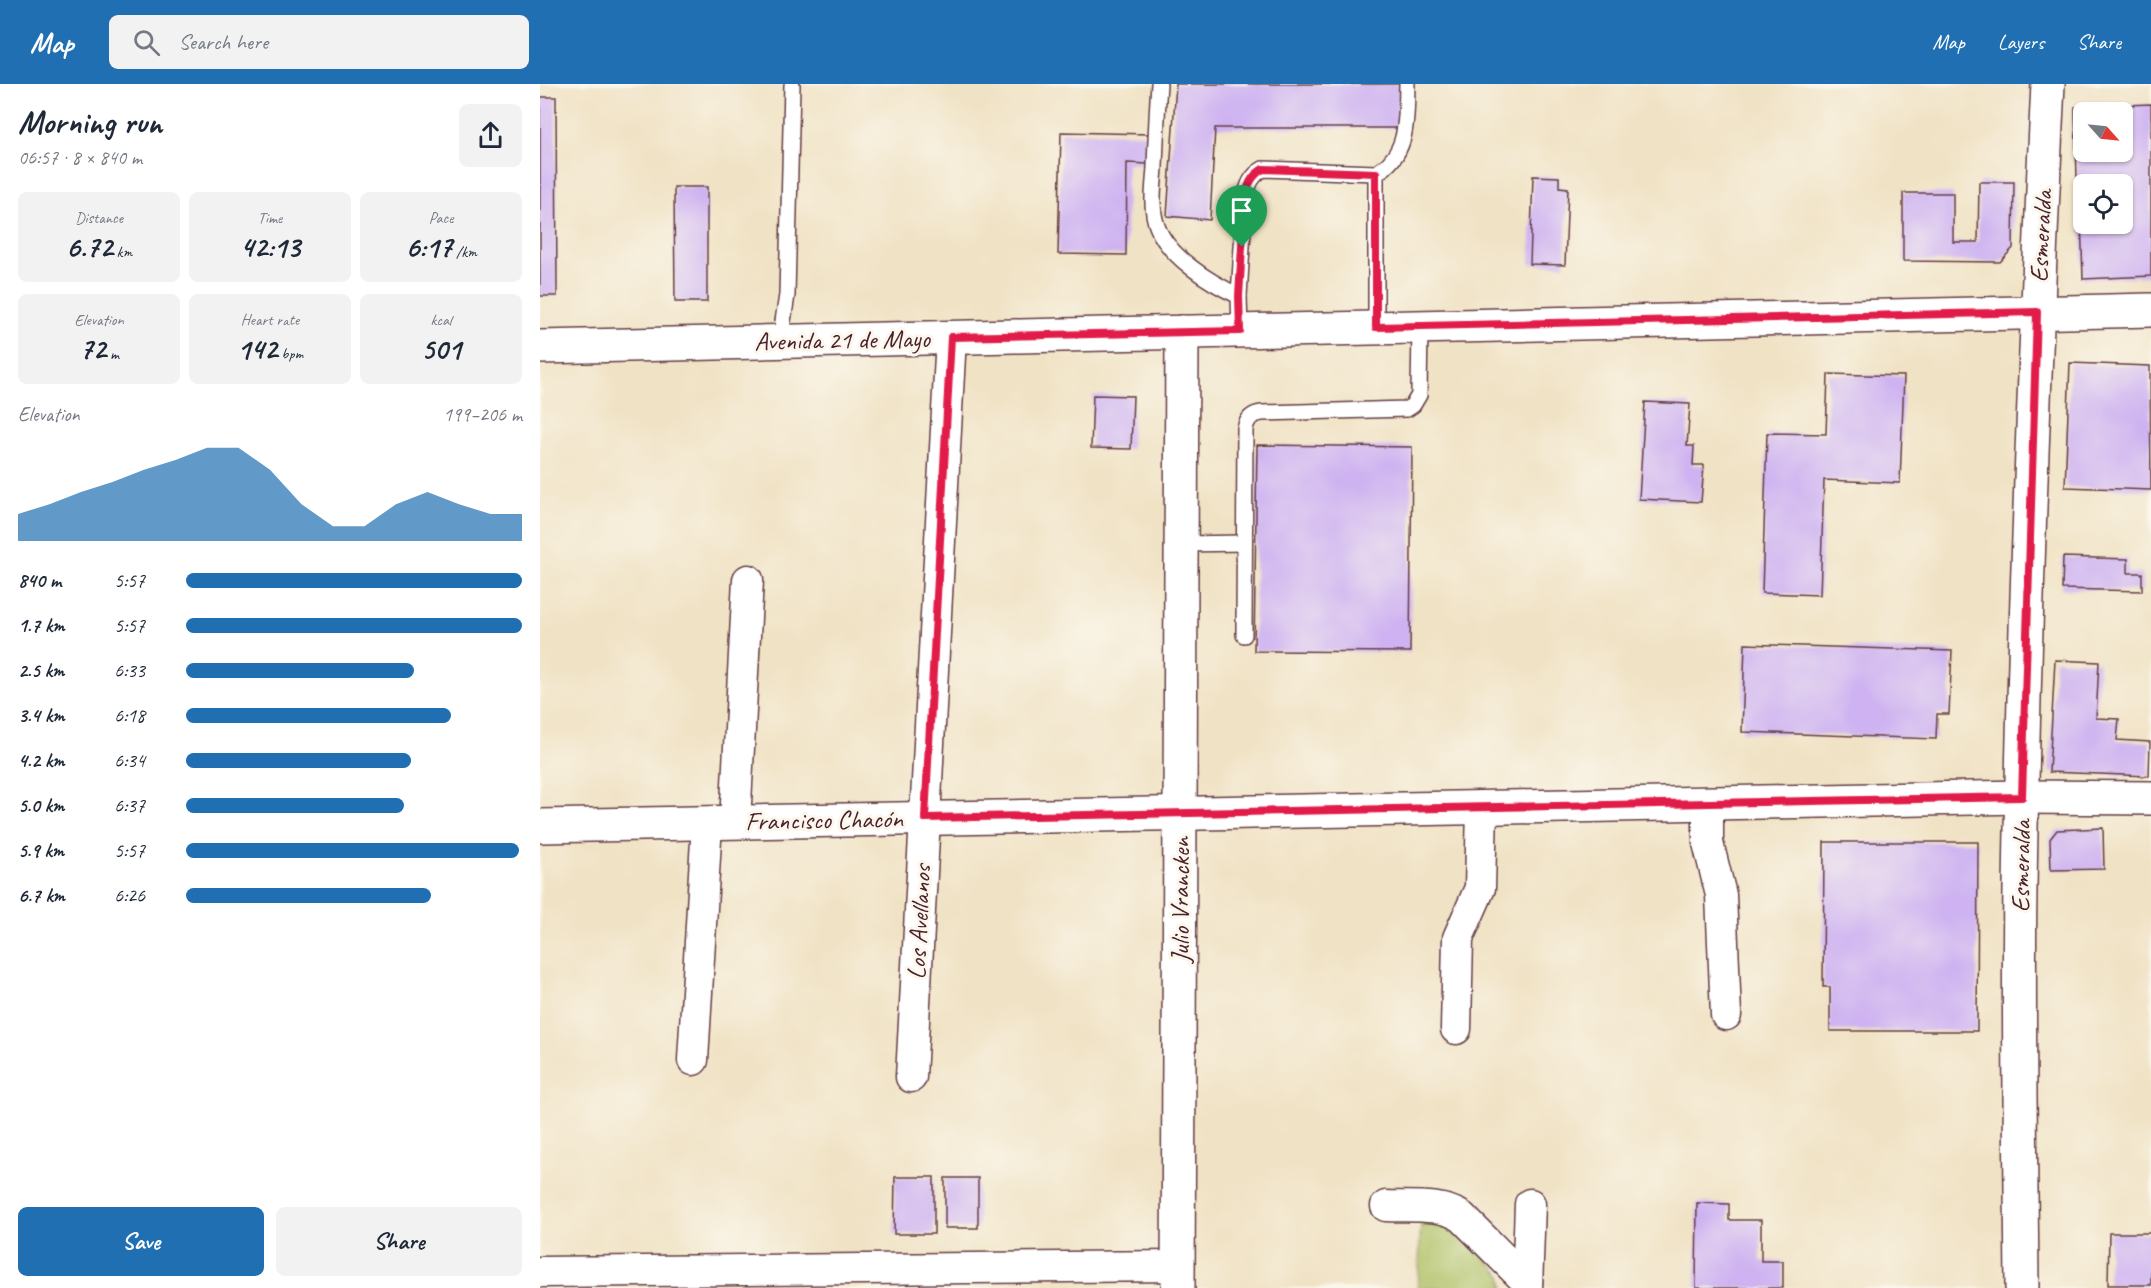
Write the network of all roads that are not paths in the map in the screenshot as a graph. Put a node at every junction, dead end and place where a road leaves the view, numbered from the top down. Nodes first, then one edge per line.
1 (1159, 84) edge
2 (1407, 84) edge
3 (2048, 84) edge
4 (792, 85) edge
5 (1376, 173) junction
6 (1239, 296) junction
7 (2151, 309) edge
8 (2037, 312) junction
9 (1420, 326) junction
10 (1376, 327) junction
11 (1240, 331) junction
12 (1182, 332) junction
13 (951, 337) junction
14 (780, 341) junction
15 (540, 347) edge
16 (1244, 543) junction
17 (1181, 544) junction
18 (748, 580) dead end
19 (1244, 635) dead end
20 (2022, 797) junction
21 (2151, 798) edge
22 (1708, 803) junction
23 (1482, 808) junction
24 (1180, 814) junction
25 (925, 818) junction
26 (721, 823) junction
27 (540, 826) edge
28 (1726, 1015) dead end
29 (1456, 1029) dead end
30 (693, 1060) dead end
31 (910, 1077) dead end
32 (1530, 1204) dead end
33 (1386, 1206) dead end
34 (540, 1272) edge
35 (1178, 1277) edge
36 (1527, 1285) edge
37 (2022, 1288) edge

1 - 6 lane
2 - 5 lane
3 - 8 main road, Esmeralda
4 - 14 lane
5 - 6 lane
5 - 10 lane
6 - 11 lane
7 - 8 main road, Avenida 21 de Mayo
8 - 9 main road, Avenida 21 de Mayo
8 - 20 main road, Esmeralda
9 - 10 main road, Avenida 21 de Mayo
9 - 16 lane
10 - 11 main road, Avenida 21 de Mayo
11 - 12 main road, Avenida 21 de Mayo
12 - 13 main road, Avenida 21 de Mayo
12 - 17 main road, Julio Vrancken
13 - 14 main road, Avenida 21 de Mayo
13 - 25 street, Los Avellanos
14 - 15 main road, Avenida 21 de Mayo
16 - 17 lane
16 - 19 lane
17 - 24 main road, Julio Vrancken
18 - 26 street
20 - 21 main road, Francisco Chacón
20 - 22 main road, Francisco Chacón
20 - 37 main road, Esmeralda
22 - 23 main road, Francisco Chacón
22 - 28 street
23 - 24 main road, Francisco Chacón
23 - 29 street
24 - 25 main road, Francisco Chacón
24 - 35 main road, Julio Vrancken
25 - 26 main road, Francisco Chacón
25 - 31 street, Los Avellanos
26 - 27 main road, Francisco Chacón
26 - 30 street
32 - 36 street
33 - 36 street
34 - 35 street

